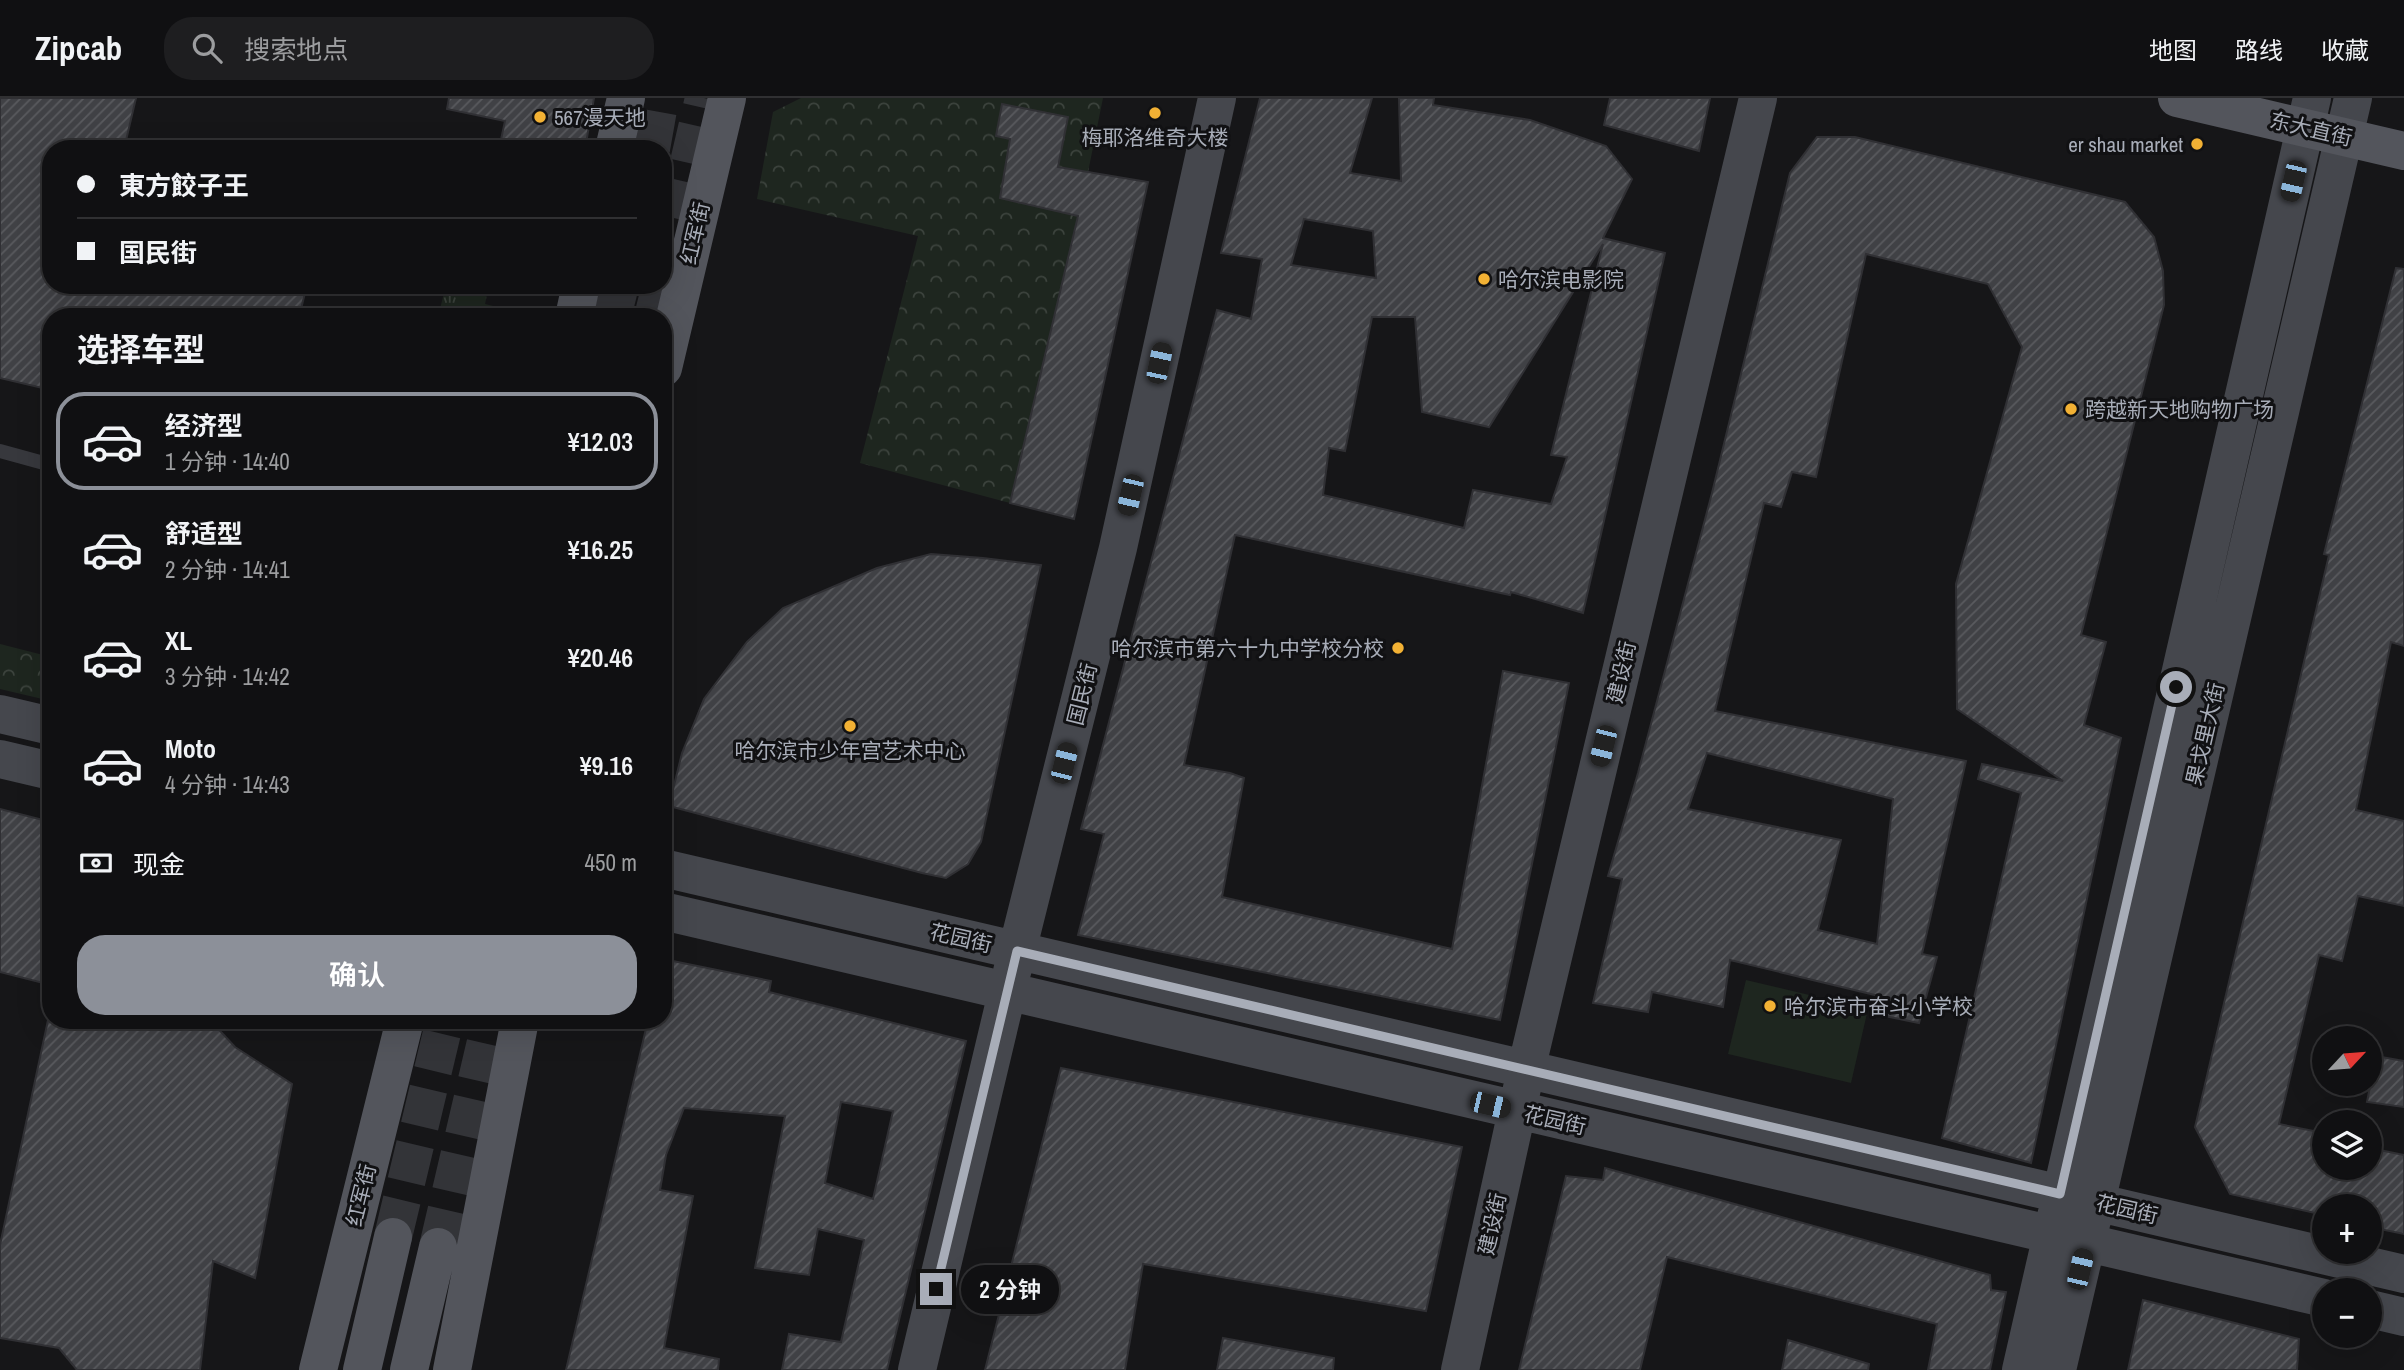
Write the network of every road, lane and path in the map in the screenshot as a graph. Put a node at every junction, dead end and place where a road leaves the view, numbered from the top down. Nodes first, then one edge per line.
1 (626, 98) edge
2 (727, 98) edge
3 (1217, 98) edge
4 (1758, 98) edge
5 (2176, 98) edge
6 (2353, 98) edge
7 (2308, 113) edge
8 (2344, 137) junction
9 (616, 140) edge
10 (2404, 151) edge
11 (672, 331) edge
12 (0, 452) edge
13 (42, 463) edge
14 (0, 715) edge
15 (42, 724) edge
16 (0, 759) edge
17 (42, 769) edge
18 (672, 870) edge
19 (672, 913) edge
20 (1017, 951) junction
21 (1007, 993) junction
22 (403, 1029) edge
23 (518, 1029) edge
24 (1526, 1070) junction
25 (1517, 1111) junction
26 (2078, 1198) junction
27 (393, 1237) tunnel mouth
28 (2069, 1239) junction
29 (438, 1247) tunnel mouth
30 (2404, 1274) edge
31 (2312, 1295) edge
32 (2382, 1312) edge
33 (2404, 1317) edge
34 (318, 1370) edge
35 (362, 1370) edge
36 (409, 1370) edge
37 (452, 1370) edge
38 (917, 1370) edge
39 (1460, 1370) edge
40 (2021, 1370) edge
41 (2057, 1370) edge

1 - 9 main road
2 - 11 main road, 红军街
3 - 20 main road, 国民街
4 - 24 main road, 建设街
5 - 7 main road, 东大直街
6 - 8 main road, 果戈里大街
7 - 8 main road, 东大直街
7 - 26 main road, 果戈里大街
8 - 10 main road, 东大直街
8 - 26 main road, 果戈里大街
12 - 13 lane
14 - 15 main road
16 - 17 main road
18 - 20 main road, 花园街
19 - 21 main road, 花园街
20 - 21 main road, 国民街
20 - 24 main road, 花园街
21 - 25 main road, 花园街
21 - 38 main road, 国民街
22 - 34 main road, 红军街
23 - 37 main road
24 - 25 main road, 建设街
24 - 26 main road, 花园街
25 - 28 main road, 花园街
25 - 39 main road, 建设街
26 - 28 main road, 果戈里大街
26 - 30 main road, 花园街
27 - 35 main road, 红军街
28 - 31 main road, 花园街
28 - 40 main road, 果戈里大街
28 - 41 main road, 果戈里大街
29 - 36 main road
32 - 33 main road

